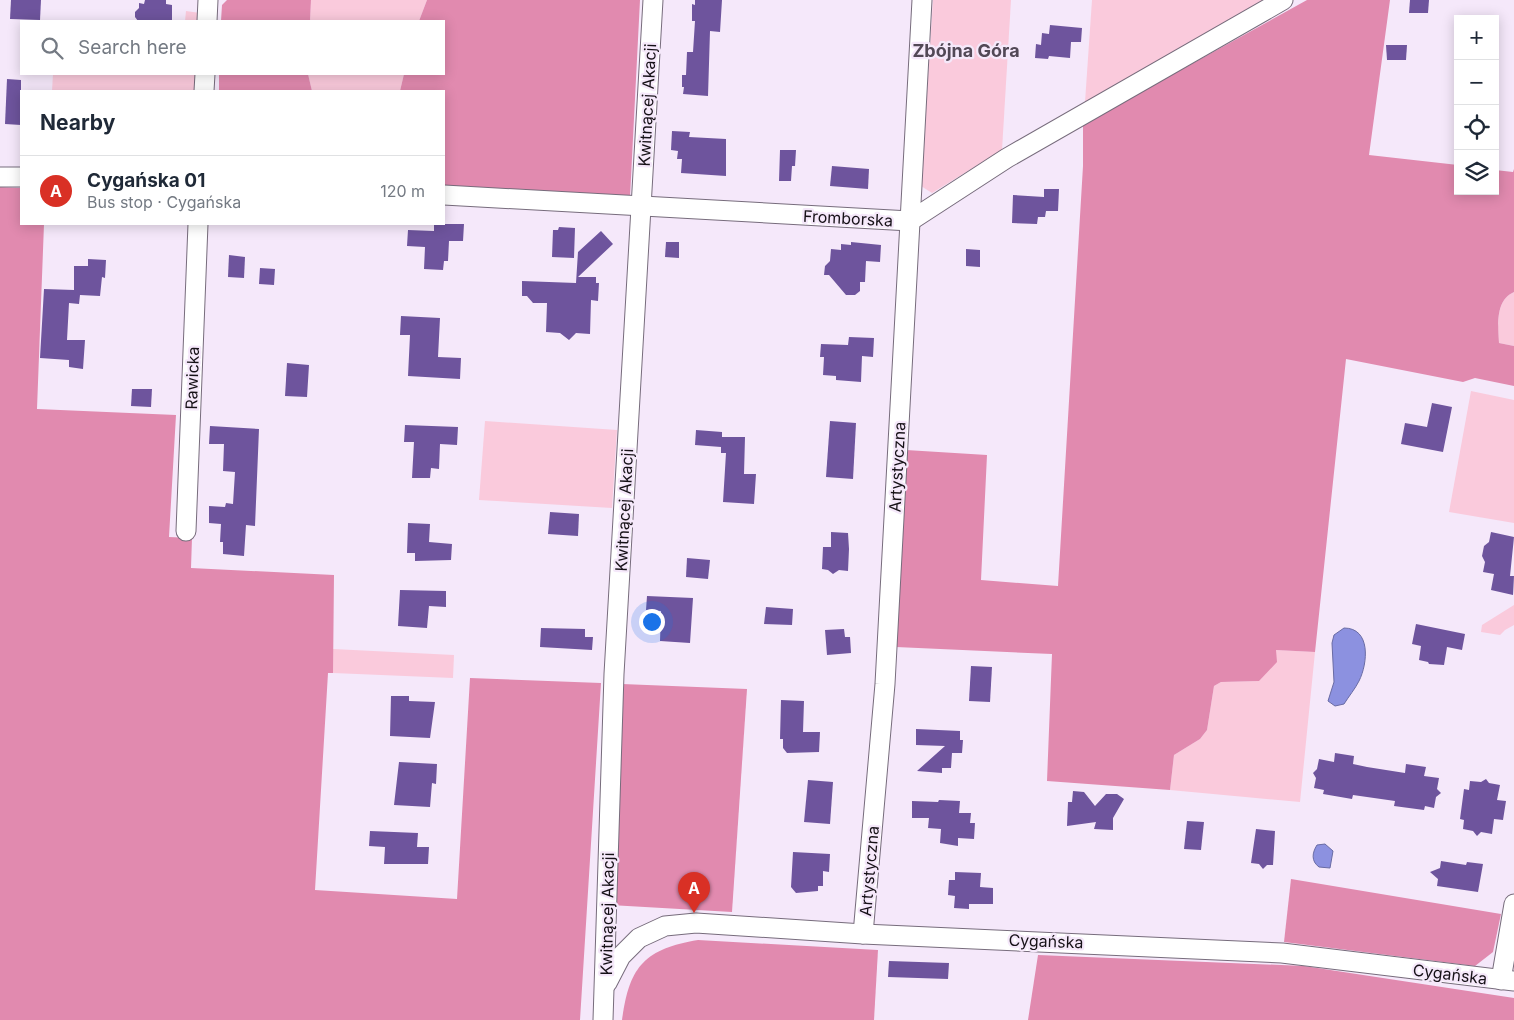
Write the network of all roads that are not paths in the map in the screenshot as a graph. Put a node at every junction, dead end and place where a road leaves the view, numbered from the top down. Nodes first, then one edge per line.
1 (208, 0) edge
2 (652, 0) edge
3 (922, 0) edge
4 (1283, 0) edge
5 (207, 20) edge
6 (205, 75) edge
7 (204, 90) edge
8 (0, 177) edge
9 (20, 177) edge
10 (445, 196) edge
11 (641, 206) junction
12 (910, 221) junction
13 (198, 225) edge
14 (186, 531) dead end
15 (1514, 904) edge
16 (864, 934) junction
17 (1507, 981) edge
18 (606, 986) junction
19 (603, 1020) edge

1 - 5 street
2 - 11 street, Kwitnącej Akacji
3 - 12 street, Artystyczna
4 - 12 street, Fromborska
6 - 7 street
8 - 9 street
10 - 11 street, Fromborska
11 - 12 street, Fromborska
11 - 18 street, Kwitnącej Akacji
12 - 16 street, Artystyczna
13 - 14 street, Rawicka
15 - 17 street
16 - 17 street, Cygańska
16 - 18 street, Cygańska
18 - 19 street, Kwitnącej Akacji

